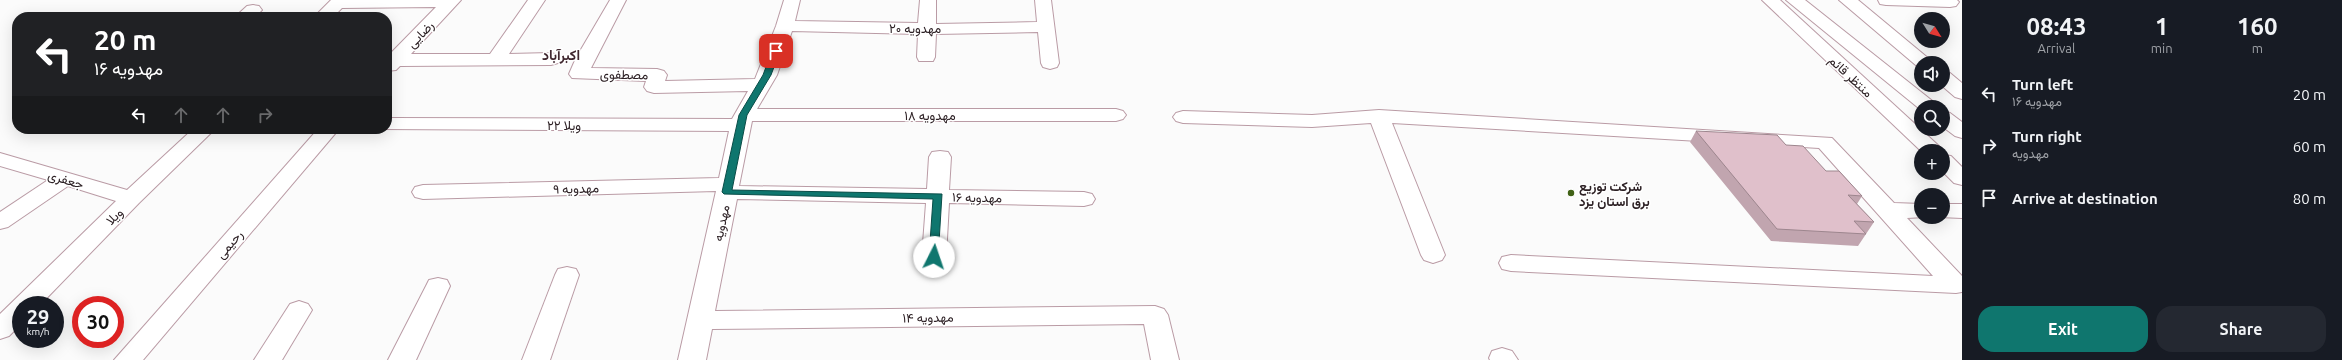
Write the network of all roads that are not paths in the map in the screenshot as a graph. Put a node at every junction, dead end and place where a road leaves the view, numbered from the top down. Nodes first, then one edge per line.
1 (537, 0) edge
2 (618, 0) edge
3 (792, 0) edge
4 (928, 0) edge
5 (1043, 0) edge
6 (1770, 0) edge
7 (1794, 0) edge
8 (1847, 0) edge
9 (1886, 0) edge
10 (451, 1) edge
11 (339, 2) edge
12 (1953, 4) edge
13 (328, 12) edge
14 (785, 26) junction
15 (1046, 27) junction
16 (927, 29) junction
17 (1916, 56) edge
18 (926, 57) dead end
19 (496, 59) junction
20 (551, 59) dead end
21 (392, 63) edge
22 (392, 64) edge
23 (1050, 64) dead end
24 (1950, 83) edge
25 (761, 85) junction
26 (1962, 93) edge
27 (1921, 100) edge
28 (1116, 115) dead end
29 (1379, 116) junction
30 (1183, 117) dead end
31 (742, 120) junction
32 (1950, 123) edge
33 (392, 124) edge
34 (1962, 132) edge
35 (200, 134) edge
36 (326, 134) edge
37 (1924, 144) edge
38 (940, 157) dead end
39 (0, 159) edge
40 (1950, 167) edge
41 (1962, 178) edge
42 (64, 179) junction
43 (728, 188) junction
44 (423, 192) dead end
45 (938, 196) junction
46 (131, 198) junction
47 (1084, 199) dead end
48 (1888, 210) junction
49 (1914, 211) edge
50 (1950, 211) edge
51 (1962, 211) edge
52 (0, 222) edge
53 (1432, 255) dead end
54 (934, 257) dead end
55 (1511, 263) dead end
56 (567, 275) dead end
57 (438, 286) dead end
58 (34, 296) edge
59 (299, 310) dead end
60 (12, 318) edge
61 (701, 320) junction
62 (0, 330) edge
63 (128, 360) edge
64 (268, 360) edge
65 (402, 360) edge
66 (536, 360) edge
67 (692, 360) edge
68 (1164, 360) edge

1 - 19 street
2 - 25 street, مصطفوی
3 - 14 street, مهدویه
4 - 16 street
5 - 15 street
6 - 37 street, منتظر قائم
7 - 27 street, منتظر قائم
8 - 17 street
9 - 12 street
10 - 11 street
10 - 21 street, رضایی
11 - 13 street
14 - 16 street, مهدویه ۲۰
14 - 25 street, مهدویه
15 - 16 street, مهدویه ۲۰
15 - 23 street
16 - 18 street
19 - 20 street
19 - 22 street
24 - 26 street
25 - 31 street, مهدویه
28 - 31 street, مهدویه ۱۸
29 - 30 street
29 - 48 street
29 - 53 street
31 - 33 street, ویلا ۲۲
31 - 43 street, مهدویه
32 - 34 street
35 - 46 street, ویلا
36 - 63 street, رحیمی
38 - 45 street
39 - 42 street, جعفری
40 - 41 street
42 - 46 street, جعفری
42 - 52 street
43 - 44 street, مهدویه ۹
43 - 45 street, مهدویه ۱۶
43 - 61 street, مهدویه
45 - 47 street, مهدویه ۱۶
45 - 54 street
46 - 58 street, ویلا
48 - 49 street
48 - 55 street
50 - 51 street
56 - 66 street
57 - 65 street
59 - 64 street
60 - 62 street
61 - 67 street, مهدویه
61 - 68 street, مهدویه ۱۴

